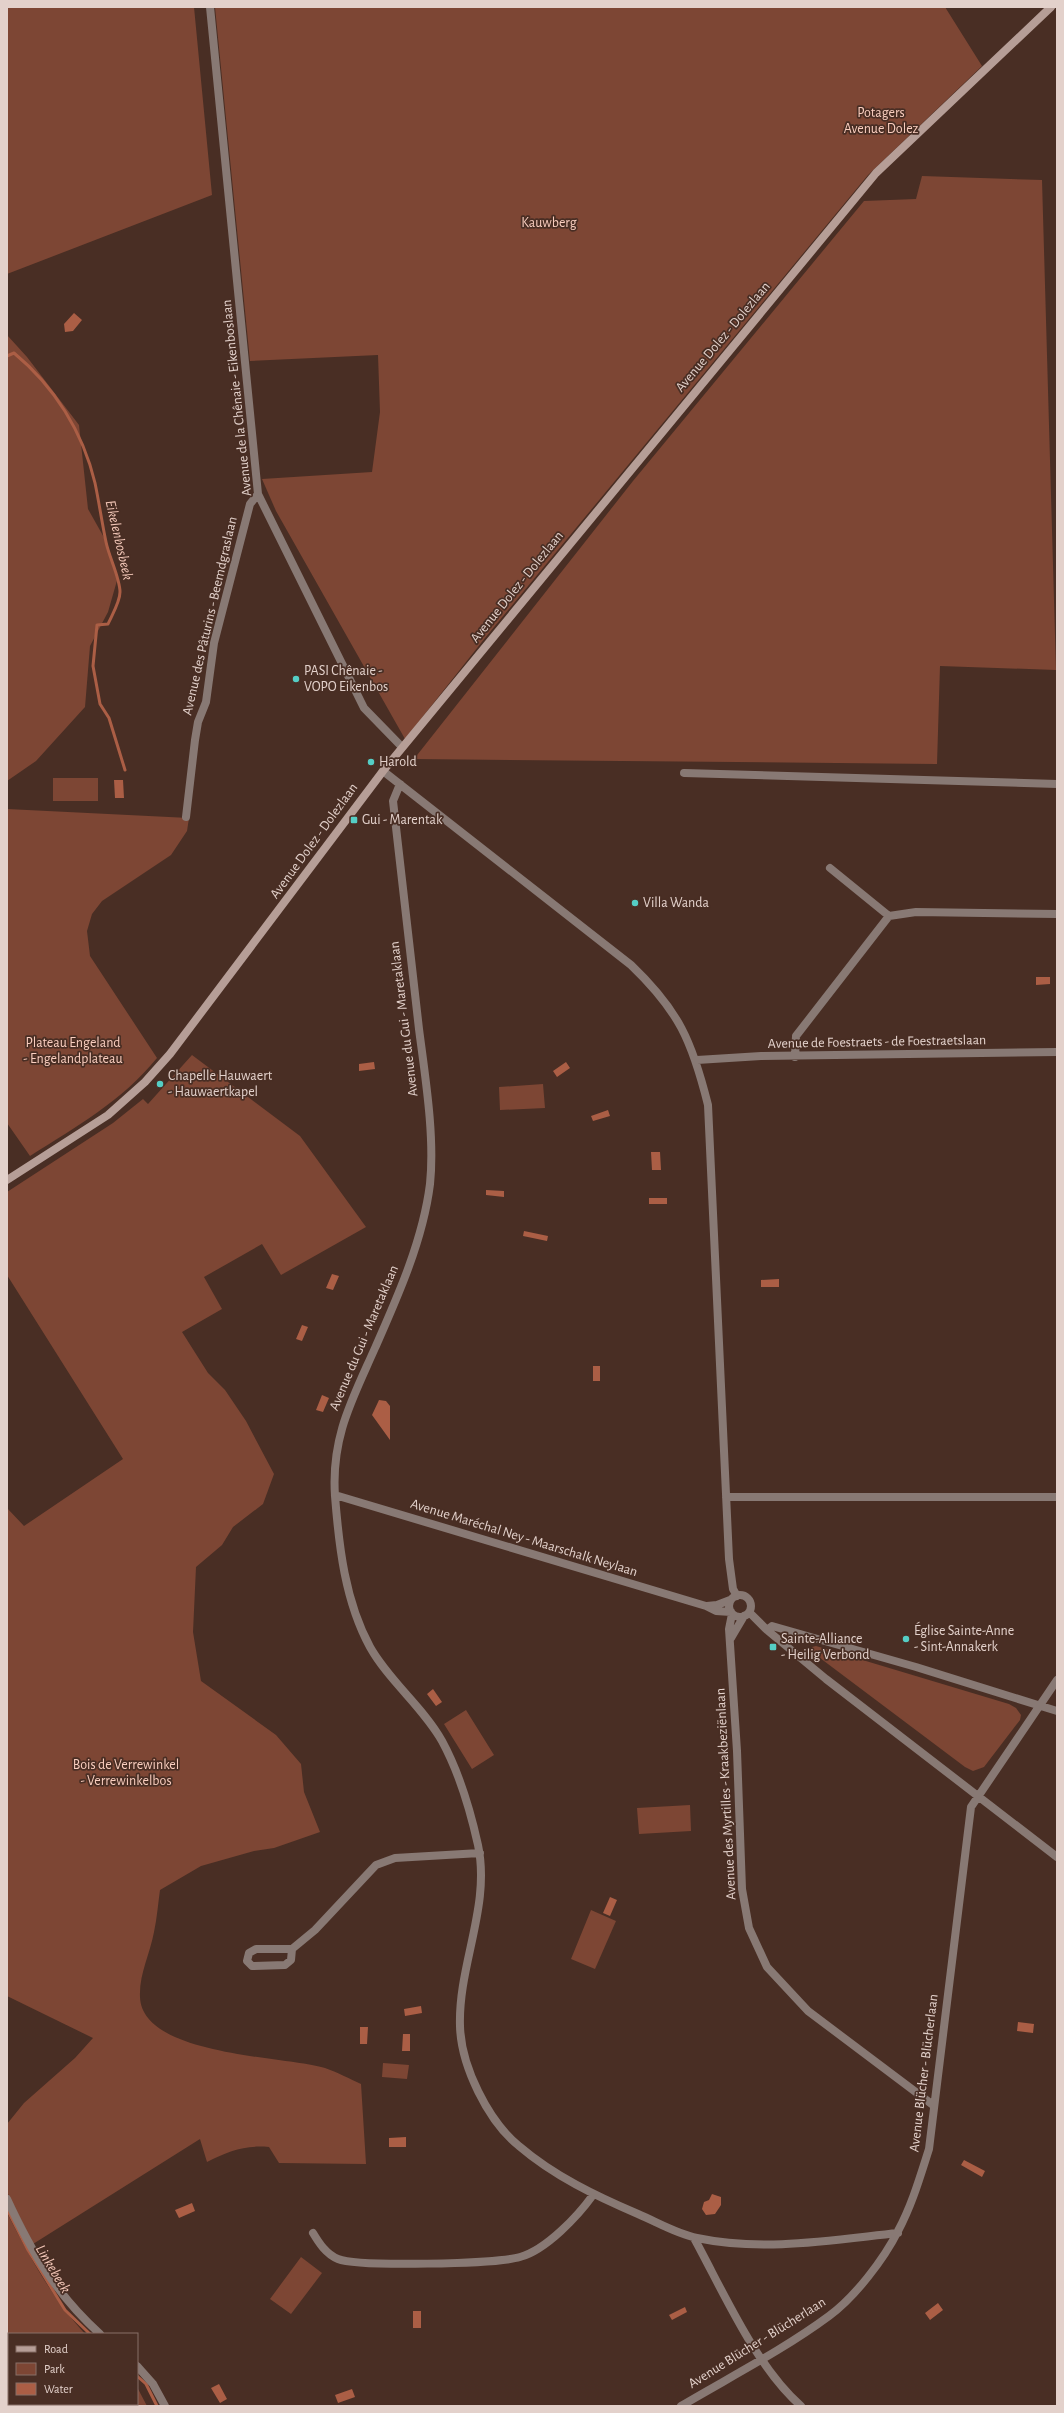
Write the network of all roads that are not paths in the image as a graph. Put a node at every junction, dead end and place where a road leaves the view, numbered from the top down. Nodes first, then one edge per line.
1 (210, 7) edge
2 (1051, 7) edge
3 (258, 494) junction
4 (402, 747) junction
5 (383, 771) junction
6 (684, 773) dead end
7 (400, 784) junction
8 (1057, 784) edge
9 (186, 817) dead end
10 (830, 868) dead end
11 (1057, 914) edge
12 (889, 916) junction
13 (1057, 1052) edge
14 (796, 1056) junction
15 (697, 1060) junction
16 (7, 1180) edge
17 (335, 1495) junction
18 (726, 1497) junction
19 (1057, 1497) edge
20 (734, 1598) junction
21 (706, 1606) junction
22 (732, 1613) junction
23 (746, 1614) junction
24 (767, 1630) junction
25 (731, 1638) junction
26 (1057, 1680) edge
27 (1039, 1707) junction
28 (1057, 1711) edge
29 (977, 1796) junction
30 (480, 1853) junction
31 (1057, 1857) edge
32 (292, 1949) junction
33 (933, 2105) junction
34 (593, 2195) junction
35 (7, 2199) edge
36 (313, 2233) dead end
37 (898, 2233) junction
38 (694, 2238) junction
39 (99, 2333) edge
40 (761, 2359) junction
41 (138, 2367) edge
42 (165, 2406) edge
43 (681, 2406) edge
44 (801, 2406) edge

1 - 3 street, Avenue de la Chênaie - Eikenboslaan
2 - 4 street, Avenue Dolez - Dolezlaan
3 - 4 street, Avenue de la Chênaie - Eikenboslaan
3 - 9 street, Avenue des Pâturins - Beemdgraslaan
4 - 5 street, Avenue Dolez - Dolezlaan
5 - 7 street
5 - 16 street, Avenue Dolez - Dolezlaan
6 - 8 street
7 - 15 street
7 - 17 street, Avenue du Gui - Maretaklaan
10 - 12 street
11 - 12 street
12 - 14 street
13 - 14 street, Avenue de Foestraets - de Foestraetslaan
14 - 15 street, Avenue de Foestraets - de Foestraetslaan
15 - 18 street
17 - 21 street, Avenue Maréchal Ney - Maarschalk Neylaan
17 - 30 street, Avenue du Gui - Maretaklaan
18 - 19 street
18 - 20 street
20 - 21 street, Avenue Maréchal Ney - Maarschalk Neylaan
20 - 22 street
20 - 23 street
21 - 22 street, Avenue Maréchal Ney - Maarschalk Neylaan
22 - 23 street
22 - 25 street, Avenue des Myrtilles - Kraakbeziënlaan
23 - 24 street
23 - 25 street
24 - 27 street
24 - 29 street
25 - 33 street, Avenue des Myrtilles - Kraakbeziënlaan
26 - 27 street, Avenue Blücher - Blücherlaan
27 - 28 street
27 - 29 street, Avenue Blücher - Blücherlaan
29 - 31 street
29 - 33 street, Avenue Blücher - Blücherlaan
30 - 32 street
30 - 34 street, Avenue du Gui - Maretaklaan
32 - 32 street
33 - 37 street, Avenue Blücher - Blücherlaan
34 - 36 street
34 - 38 street, Avenue du Gui - Maretaklaan
35 - 39 street
37 - 38 street, Avenue du Gui - Maretaklaan
37 - 40 street, Avenue Blücher - Blücherlaan
38 - 40 street
40 - 43 street, Avenue Blücher - Blücherlaan
40 - 44 street
41 - 42 street

